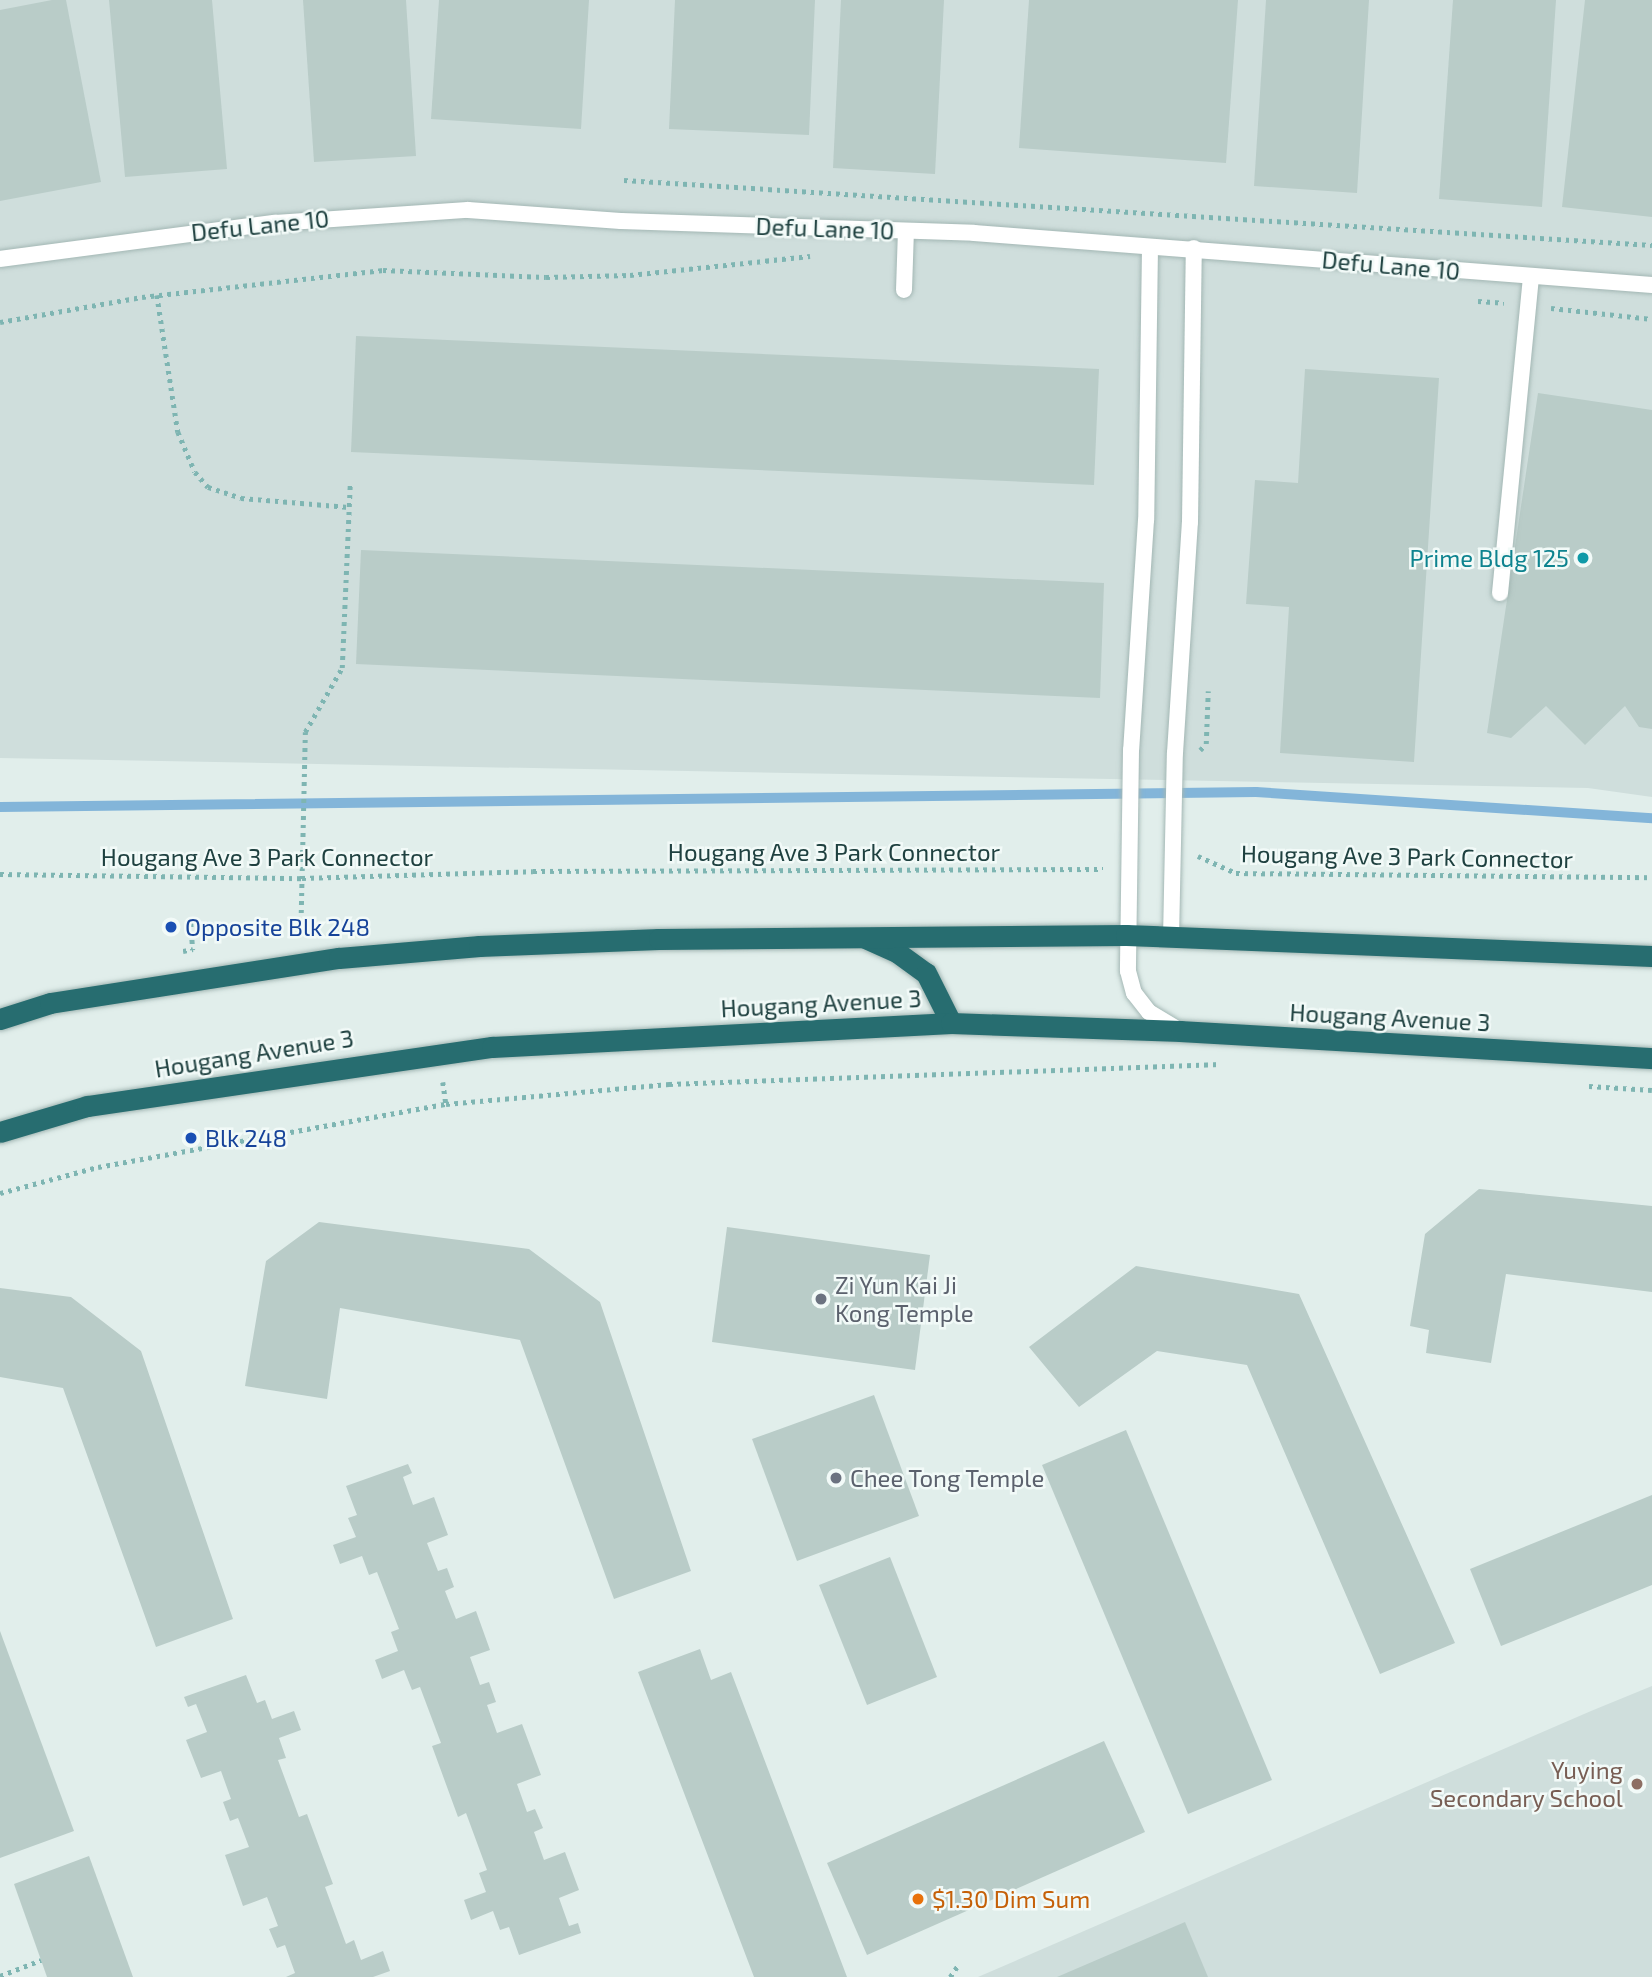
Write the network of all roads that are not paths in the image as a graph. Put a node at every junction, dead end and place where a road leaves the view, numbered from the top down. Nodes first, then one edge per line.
1 (906, 231) junction
2 (1150, 247) junction
3 (1194, 248) junction
4 (0, 258) edge
5 (1531, 277) junction
6 (1652, 285) edge
7 (904, 290) dead end
8 (1500, 593) dead end
9 (857, 934) junction
10 (1126, 935) junction
11 (1171, 938) junction
12 (1652, 956) edge
13 (0, 1019) edge
14 (951, 1023) junction
15 (1181, 1031) junction
16 (1652, 1058) edge
17 (0, 1132) edge

1 - 2 lane, Defu Lane 10
1 - 4 lane, Defu Lane 10
1 - 7 lane
2 - 3 lane, Defu Lane 10
2 - 10 lane
3 - 5 lane, Defu Lane 10
3 - 11 lane
5 - 6 lane, Defu Lane 10
5 - 8 lane
9 - 10 highway
9 - 13 highway
9 - 14 highway
10 - 11 highway
10 - 15 lane
11 - 12 highway
14 - 15 highway, Hougang Avenue 3
14 - 17 highway, Hougang Avenue 3
15 - 16 highway, Hougang Avenue 3

